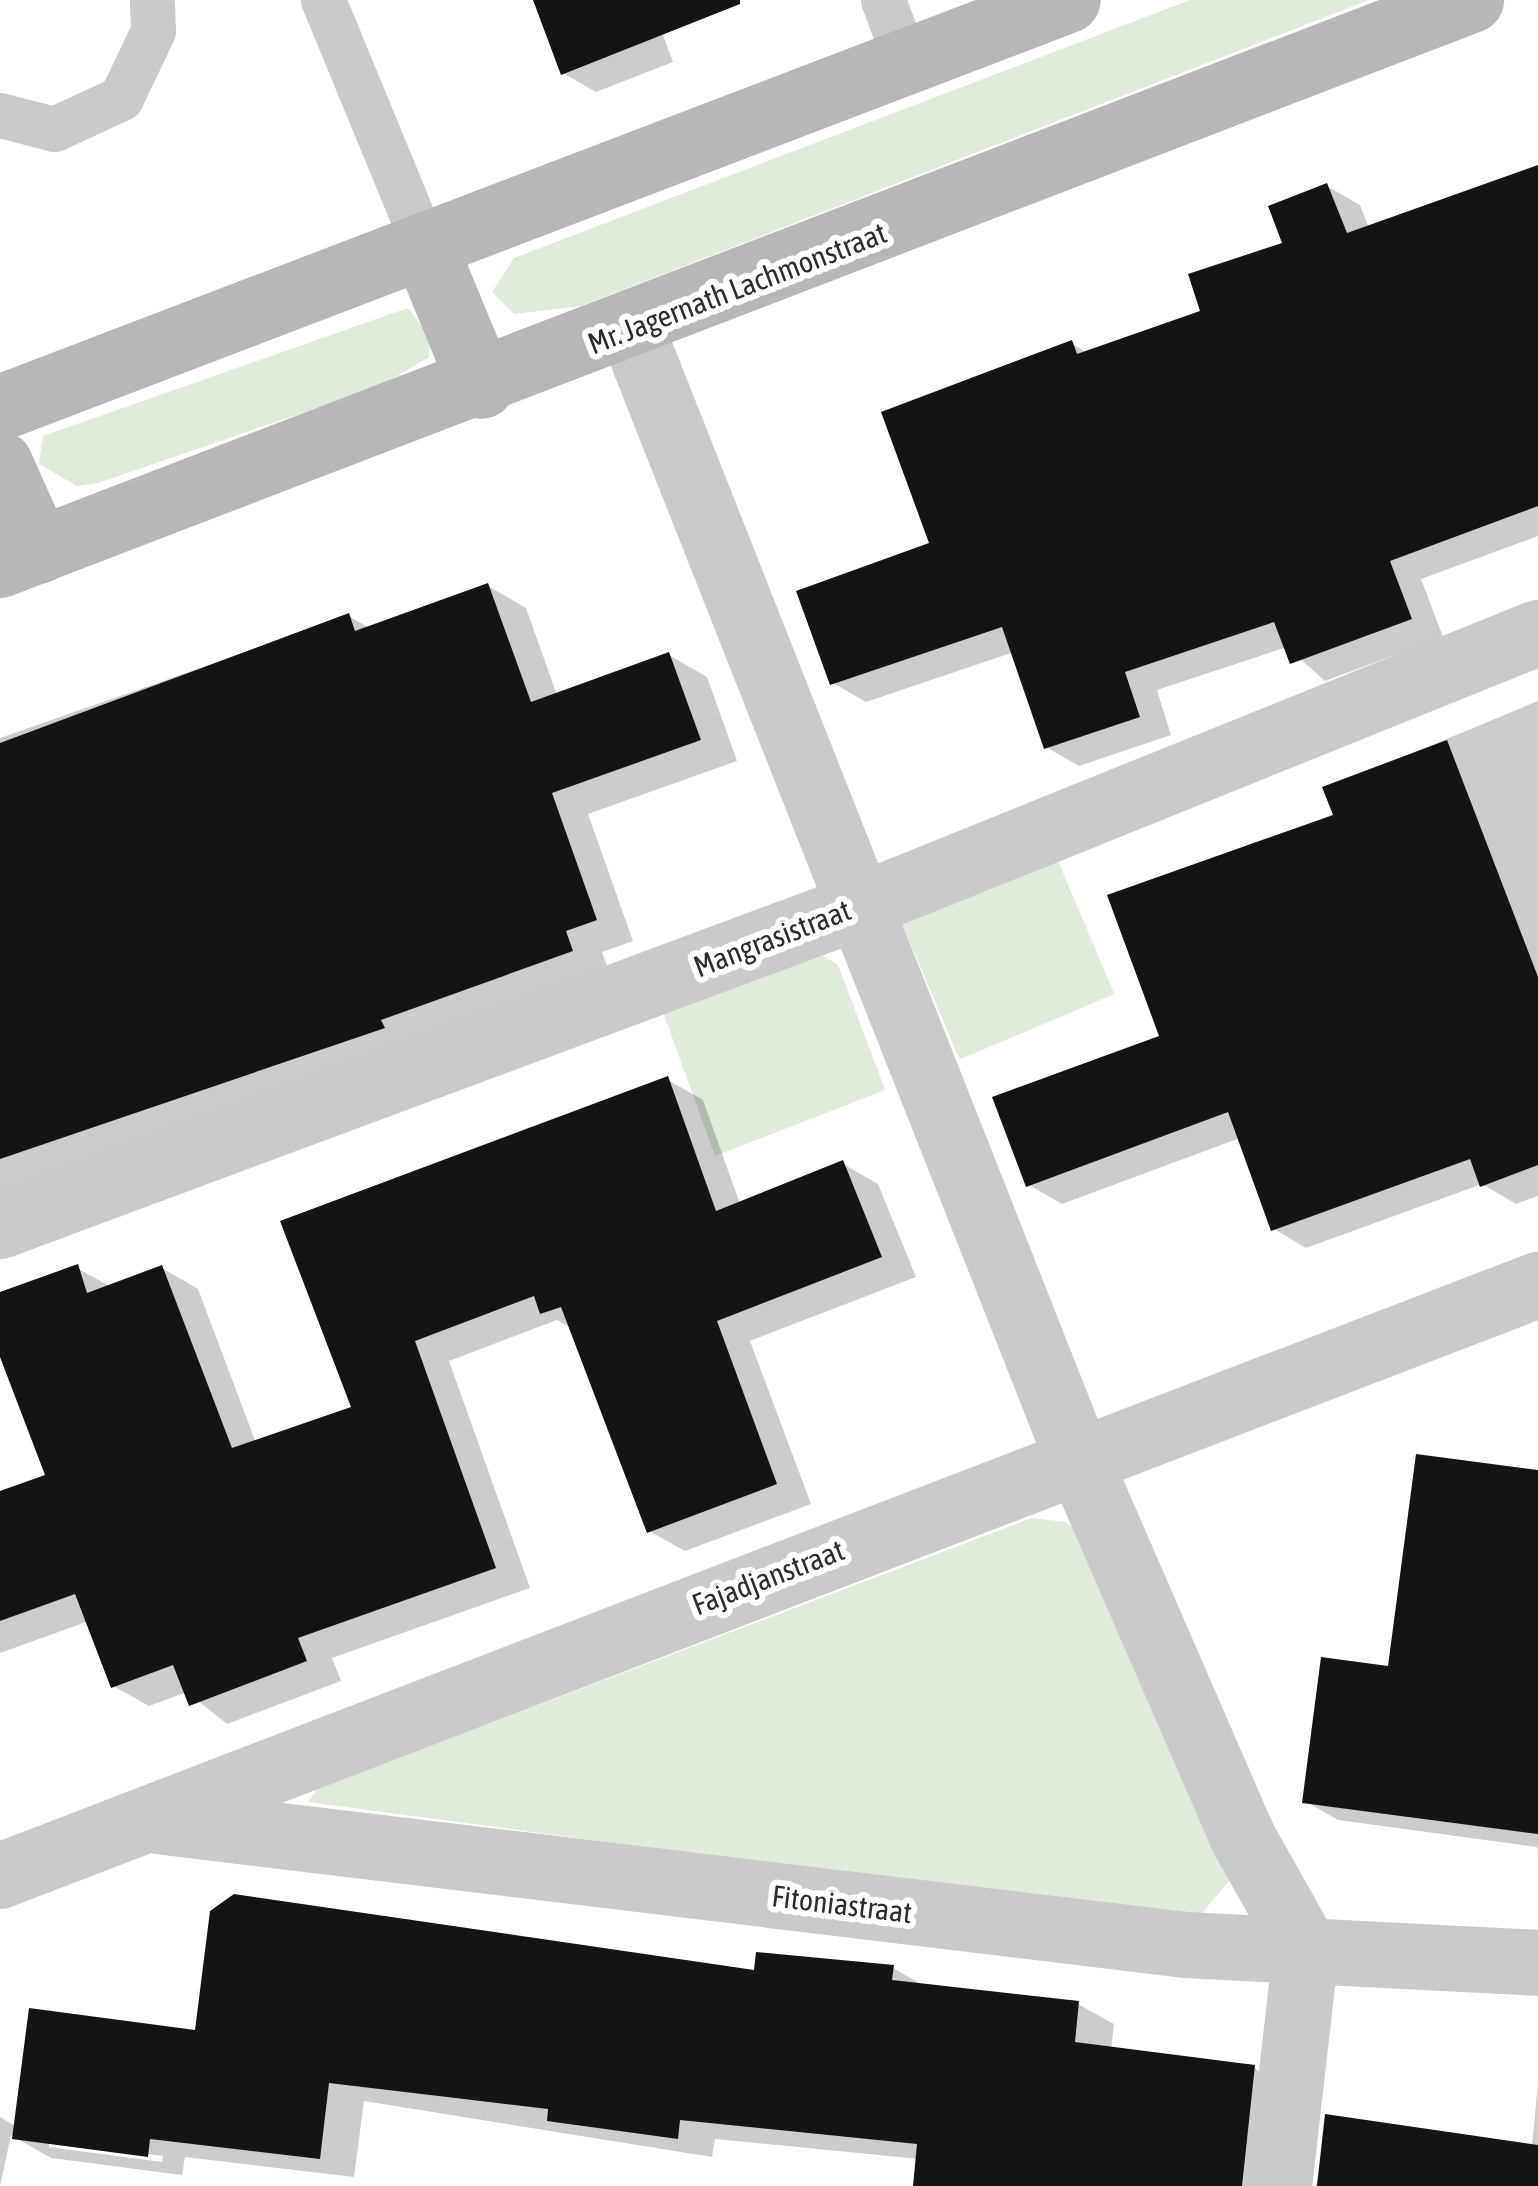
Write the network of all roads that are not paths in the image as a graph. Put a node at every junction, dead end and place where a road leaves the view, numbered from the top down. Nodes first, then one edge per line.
1 (152, 0) edge
2 (322, 0) edge
3 (883, 0) edge
4 (1068, 0) edge
5 (1471, 0) edge
6 (906, 62) junction
7 (0, 115) edge
8 (425, 248) junction
9 (632, 330) junction
10 (482, 386) junction
11 (0, 408) edge
12 (0, 464) edge
13 (19, 558) edge
14 (1538, 633) edge
15 (853, 908) junction
16 (0, 1226) edge
17 (1538, 1286) edge
18 (1077, 1456) junction
19 (147, 1820) junction
20 (0, 1876) edge
21 (1306, 1950) junction
22 (1538, 1963) edge
23 (1279, 2186) edge

1 - 7 lane
2 - 8 lane
3 - 6 lane
4 - 6 main road
5 - 9 main road, Mr. Jagernath Lachmonstraat
6 - 8 main road
8 - 10 main road
8 - 11 main road
9 - 10 main road, Mr. Jagernath Lachmonstraat
9 - 15 street
10 - 13 main road, Mr. Jagernath Lachmonstraat
12 - 13 main road
14 - 15 street, Mangrasistraat
15 - 16 street, Mangrasistraat
15 - 18 street
17 - 18 street, Fajadjanstraat
18 - 19 street, Fajadjanstraat
18 - 21 street
19 - 20 street, Fajadjanstraat
19 - 21 street, Fitoniastraat
21 - 22 street, Fitoniastraat
21 - 23 street

